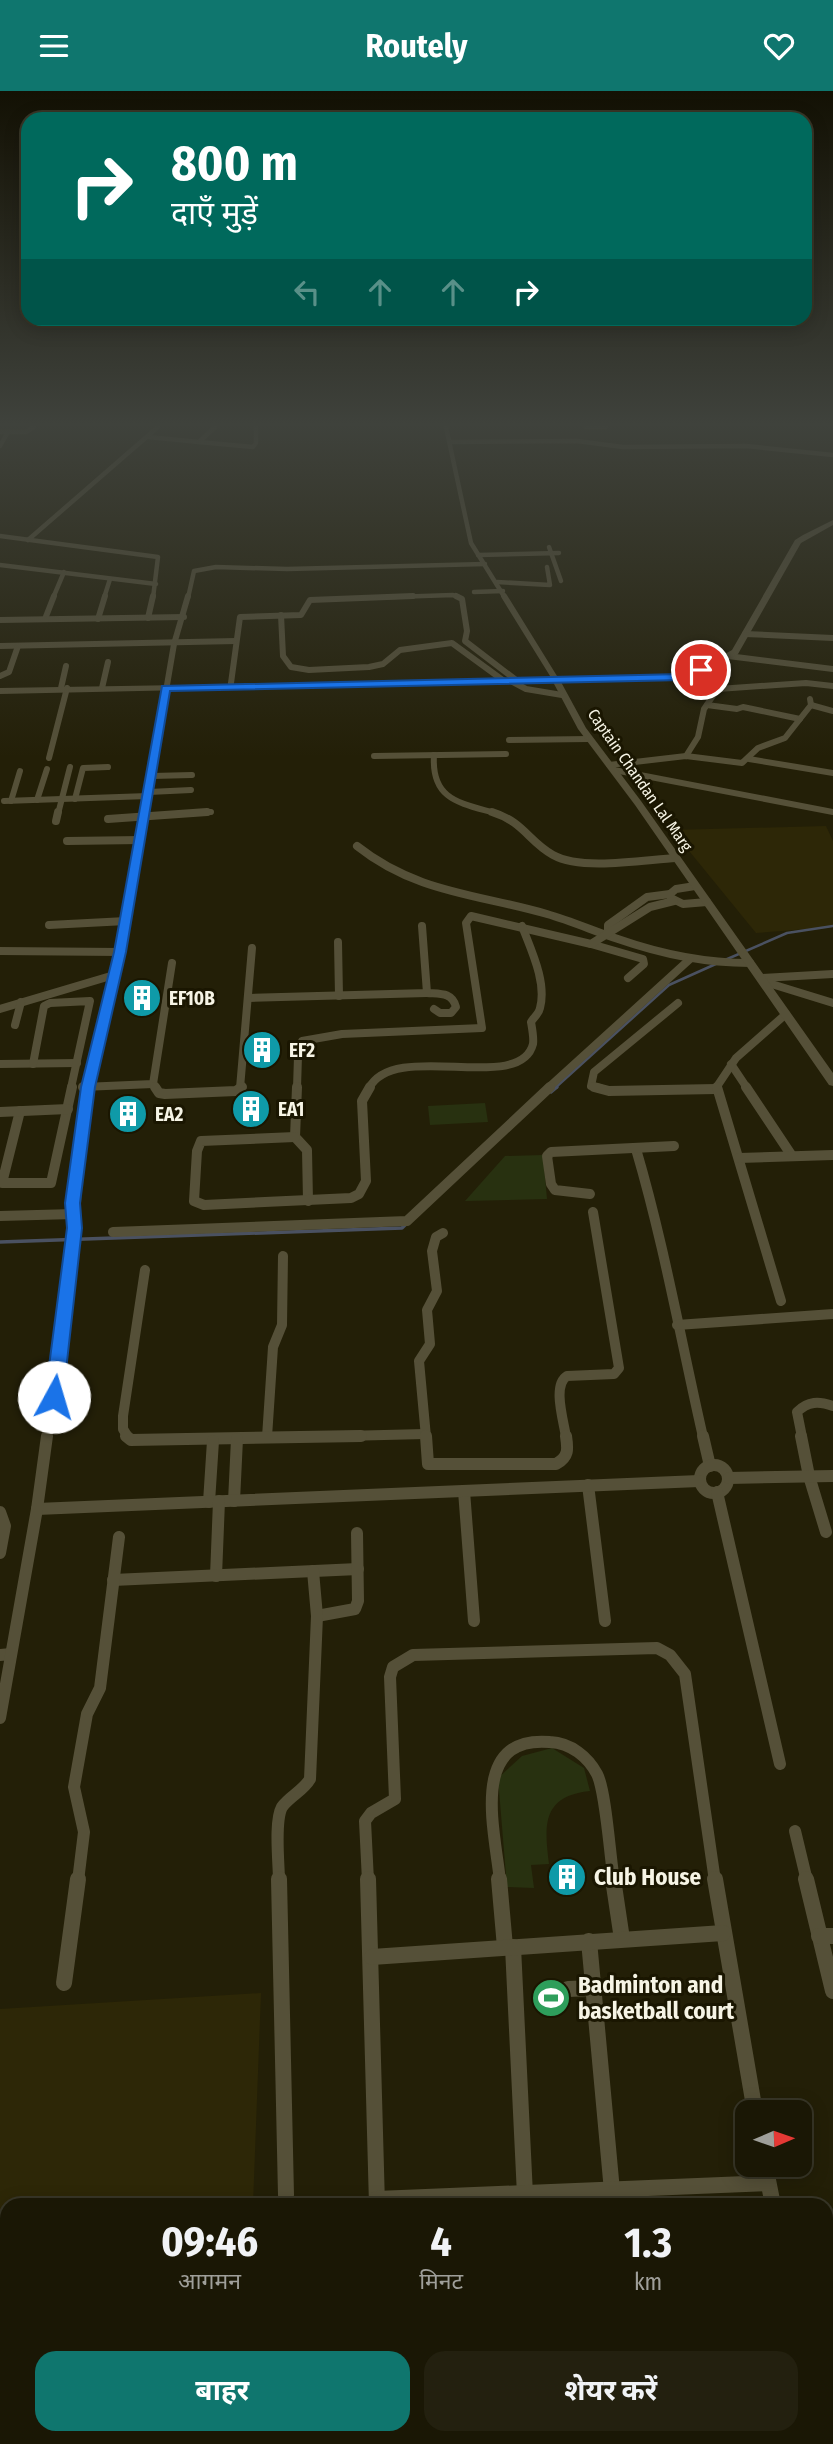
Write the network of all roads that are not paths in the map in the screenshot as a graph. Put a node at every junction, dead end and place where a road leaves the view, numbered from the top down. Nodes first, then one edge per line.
1 (6, 537) edge
2 (32, 537) edge
3 (470, 537) edge
4 (803, 537) edge
5 (28, 540) junction
6 (550, 550) junction
7 (559, 553) dead end
8 (478, 555) junction
9 (485, 564) junction
10 (0, 565) edge
11 (547, 567) dead end
12 (64, 572) junction
13 (110, 579) junction
14 (561, 581) dead end
15 (497, 582) junction
16 (156, 584) junction
17 (503, 591) junction
18 (474, 592) dead end
19 (281, 615) junction
20 (184, 617) junction
21 (148, 618) junction
22 (45, 619) junction
23 (98, 619) junction
24 (0, 620) edge
25 (745, 633) junction
26 (833, 638) edge
27 (175, 642) junction
28 (236, 642) junction
29 (0, 646) edge
30 (18, 646) junction
31 (728, 656) junction
32 (108, 662) dead end
33 (66, 666) dead end
34 (833, 669) edge
35 (0, 676) edge
36 (556, 680) junction
37 (510, 681) junction
38 (723, 681) dead end
39 (231, 683) dead end
40 (833, 686) edge
41 (64, 688) junction
42 (102, 688) junction
43 (165, 688) junction
44 (718, 689) junction
45 (0, 691) edge
46 (562, 695) junction
47 (707, 705) junction
48 (833, 711) edge
49 (800, 719) junction
50 (589, 739) junction
51 (509, 740) dead end
52 (506, 754) dead end
53 (434, 755) junction
54 (374, 756) dead end
55 (686, 756) junction
56 (48, 758) dead end
57 (749, 759) junction
58 (69, 767) dead end
59 (108, 767) dead end
60 (612, 768) junction
61 (47, 769) dead end
62 (20, 771) dead end
63 (833, 773) edge
64 (192, 775) dead end
65 (152, 776) junction
66 (191, 790) dead end
67 (149, 794) junction
68 (61, 799) junction
69 (75, 799) junction
70 (37, 800) junction
71 (211, 812) dead end
72 (833, 812) edge
73 (144, 818) junction
74 (108, 819) dead end
75 (56, 821) dead end
76 (141, 840) junction
77 (67, 842) dead end
78 (357, 845) dead end
79 (676, 858) junction
80 (695, 885) junction
81 (672, 897) junction
82 (706, 902) junction
83 (125, 922) junction
84 (48, 925) dead end
85 (422, 926) dead end
86 (522, 926) junction
87 (605, 933) junction
88 (338, 942) dead end
89 (592, 944) junction
90 (252, 948) dead end
91 (0, 951) edge
92 (120, 952) junction
93 (690, 958) junction
94 (748, 960) junction
95 (172, 963) dead end
96 (833, 974) edge
97 (114, 975) junction
98 (628, 978) dead end
99 (763, 980) junction
100 (427, 993) junction
101 (339, 996) junction
102 (248, 998) junction
103 (21, 1002) junction
104 (678, 1003) dead end
105 (833, 1003) edge
106 (434, 1009) dead end
107 (0, 1010) edge
108 (786, 1014) junction
109 (15, 1025) dead end
110 (33, 1063) junction
111 (77, 1063) junction
112 (0, 1064) edge
113 (731, 1064) junction
114 (833, 1082) edge
115 (153, 1084) junction
116 (88, 1087) junction
117 (73, 1088) junction
118 (716, 1089) junction
119 (68, 1109) junction
120 (20, 1111) junction
121 (0, 1112) edge
122 (295, 1137) junction
123 (674, 1146) dead end
124 (636, 1149) junction
125 (833, 1155) edge
126 (792, 1156) junction
127 (739, 1158) junction
128 (590, 1194) dead end
129 (308, 1201) junction
130 (593, 1212) dead end
131 (74, 1214) junction
132 (0, 1216) edge
133 (113, 1232) dead end
134 (443, 1233) dead end
135 (283, 1257) dead end
136 (145, 1269) dead end
137 (780, 1301) dead end
138 (833, 1314) edge
139 (677, 1325) junction
140 (833, 1405) edge
141 (425, 1434) junction
142 (267, 1437) junction
143 (237, 1439) junction
144 (213, 1441) junction
145 (710, 1466) junction
146 (809, 1476) junction
147 (833, 1476) edge
148 (729, 1479) junction
149 (699, 1481) junction
150 (588, 1485) junction
151 (464, 1491) junction
152 (718, 1492) junction
153 (214, 1501) junction
154 (234, 1501) junction
155 (37, 1509) junction
156 (0, 1512) edge
157 (826, 1532) dead end
158 (357, 1533) dead end
159 (119, 1537) dead end
160 (0, 1553) edge
161 (358, 1569) junction
162 (313, 1571) junction
163 (216, 1576) junction
164 (113, 1580) junction
165 (317, 1616) junction
166 (474, 1621) dead end
167 (605, 1621) dead end
168 (6, 1654) edge
169 (0, 1718) edge
170 (780, 1764) dead end
171 (795, 1831) dead end
172 (723, 1933) junction
173 (826, 1936) edge
174 (622, 1939) junction
175 (589, 1941) junction
176 (509, 1947) junction
177 (372, 1957) junction
178 (64, 1983) dead end
179 (593, 1988) junction
180 (568, 1989) dead end
181 (833, 1991) edge
182 (753, 2100) edge
183 (767, 2177) edge
184 (768, 2183) junction
185 (612, 2191) junction
186 (286, 2195) dead end
187 (526, 2195) junction
188 (377, 2198) edge
189 (462, 2198) edge
190 (771, 2198) edge

1 - 5 street
2 - 5 street
3 - 8 street
4 - 25 street, Captain Chandan Lal Marg
5 - 16 street
6 - 7 street
6 - 8 street
6 - 14 street
8 - 9 street
9 - 15 street
9 - 20 street
10 - 12 street
11 - 15 street
12 - 13 street
12 - 22 street
13 - 16 street
13 - 23 street
15 - 17 street
16 - 21 street
17 - 18 street
17 - 36 street
19 - 28 street
19 - 37 street
19 - 37 street
20 - 21 street
20 - 27 street
21 - 23 street
22 - 23 street
22 - 24 street
25 - 26 street
25 - 31 street, Captain Chandan Lal Marg
27 - 28 street
27 - 30 street
27 - 43 street
28 - 39 street
29 - 30 street
30 - 35 street
31 - 34 street
31 - 36 street, Captain Chandan Lal Marg
32 - 42 street
33 - 41 street
36 - 37 street
36 - 46 street, Captain Chandan Lal Marg
37 - 43 street
37 - 46 street
38 - 44 street
40 - 44 street
41 - 42 street
41 - 45 street
41 - 56 street
42 - 43 street
43 - 65 street
44 - 47 street
46 - 50 street, Captain Chandan Lal Marg
47 - 49 street
47 - 55 street
48 - 49 street
49 - 57 street
50 - 51 street
50 - 60 street, Captain Chandan Lal Marg
52 - 53 street
53 - 54 street
53 - 79 street
55 - 57 street
55 - 60 street
57 - 63 street
58 - 68 street
59 - 69 street
60 - 72 street
60 - 79 street, Captain Chandan Lal Marg
61 - 70 street
62 - 70 street
64 - 65 street
65 - 67 street
66 - 67 street
67 - 69 street
67 - 73 street
68 - 69 street
68 - 70 street
68 - 75 street
71 - 73 street
73 - 74 street
73 - 76 street
76 - 77 street
76 - 83 street
78 - 87 street
79 - 80 street, Captain Chandan Lal Marg
80 - 81 street
80 - 82 street, Captain Chandan Lal Marg
81 - 82 street
81 - 87 street
82 - 94 street, Captain Chandan Lal Marg
83 - 84 street
83 - 92 street
85 - 100 street
86 - 89 street
86 - 122 street
86 - 129 street
87 - 89 street
87 - 93 street
88 - 101 street
89 - 98 street
90 - 102 street
91 - 92 street
92 - 97 street
93 - 94 street
93 - 133 street
94 - 99 street, Captain Chandan Lal Marg
95 - 115 street
96 - 99 street
97 - 103 street
97 - 116 street
99 - 105 street
99 - 108 street, Captain Chandan Lal Marg
100 - 101 street
100 - 106 street
101 - 102 street
102 - 115 street
103 - 107 street
103 - 109 street
104 - 118 street
108 - 113 street
108 - 114 street, Captain Chandan Lal Marg
110 - 111 street
110 - 111 street
110 - 112 street
111 - 117 street
113 - 118 street
113 - 126 street
115 - 116 street
116 - 117 street
116 - 131 street
117 - 119 street
118 - 127 street
119 - 120 street
119 - 120 street
120 - 121 street
122 - 129 street
122 - 129 street
123 - 124 street
124 - 128 street
124 - 139 street
125 - 126 street
126 - 127 street
127 - 137 street
130 - 141 street
131 - 132 street
131 - 155 street
134 - 141 street
135 - 142 street
136 - 144 street
138 - 139 street
139 - 145 street
140 - 146 street
141 - 142 street
142 - 143 street
143 - 144 street
143 - 154 street
144 - 153 street
145 - 148 street
145 - 149 street
146 - 147 street
146 - 148 street
146 - 157 street
148 - 152 street
149 - 150 street
149 - 152 street
150 - 151 street
150 - 167 street
151 - 154 street
151 - 166 street
152 - 170 street
153 - 154 street
153 - 155 street
153 - 163 street
155 - 168 street
156 - 160 street
158 - 161 street
159 - 164 street
161 - 162 street
161 - 165 street
162 - 163 street
162 - 165 street
163 - 164 street
164 - 178 street
165 - 186 street
168 - 169 street
171 - 173 street
172 - 174 street
172 - 177 street
172 - 182 street
173 - 181 street
174 - 175 street
174 - 176 street
175 - 176 street
175 - 179 street
176 - 177 street
176 - 187 street
177 - 188 street
179 - 180 street
179 - 185 street
183 - 184 street
184 - 185 street
184 - 190 street
185 - 187 street
187 - 189 street

